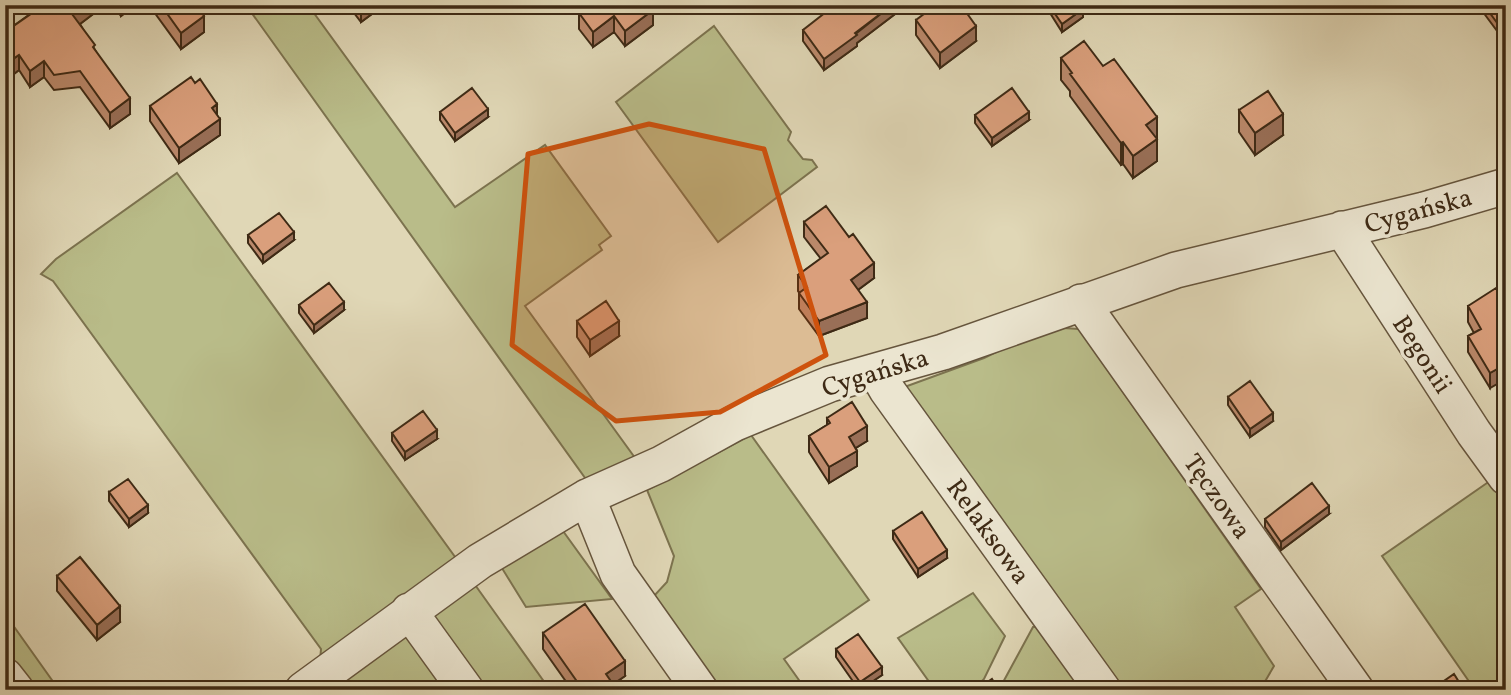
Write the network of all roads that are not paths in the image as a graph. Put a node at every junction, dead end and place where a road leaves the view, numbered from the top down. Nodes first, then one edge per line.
1 (1506, 186) edge
2 (1342, 229) junction
3 (1081, 302) junction
4 (876, 371) junction
5 (1506, 477) edge
6 (587, 497) junction
7 (409, 611) junction
8 (5, 676) edge
9 (16, 690) edge
10 (303, 690) edge
11 (466, 690) edge
12 (700, 690) edge
13 (1103, 690) edge
14 (1356, 690) edge

1 - 2 street, Cygańska
2 - 3 street, Cygańska
2 - 5 street, Begonii
3 - 4 street, Cygańska
3 - 14 street, Tęczowa
4 - 6 street, Cygańska
4 - 13 street, Relaksowa
6 - 7 street, Cygańska
6 - 12 street
7 - 10 street, Cygańska
7 - 11 street
8 - 9 street

